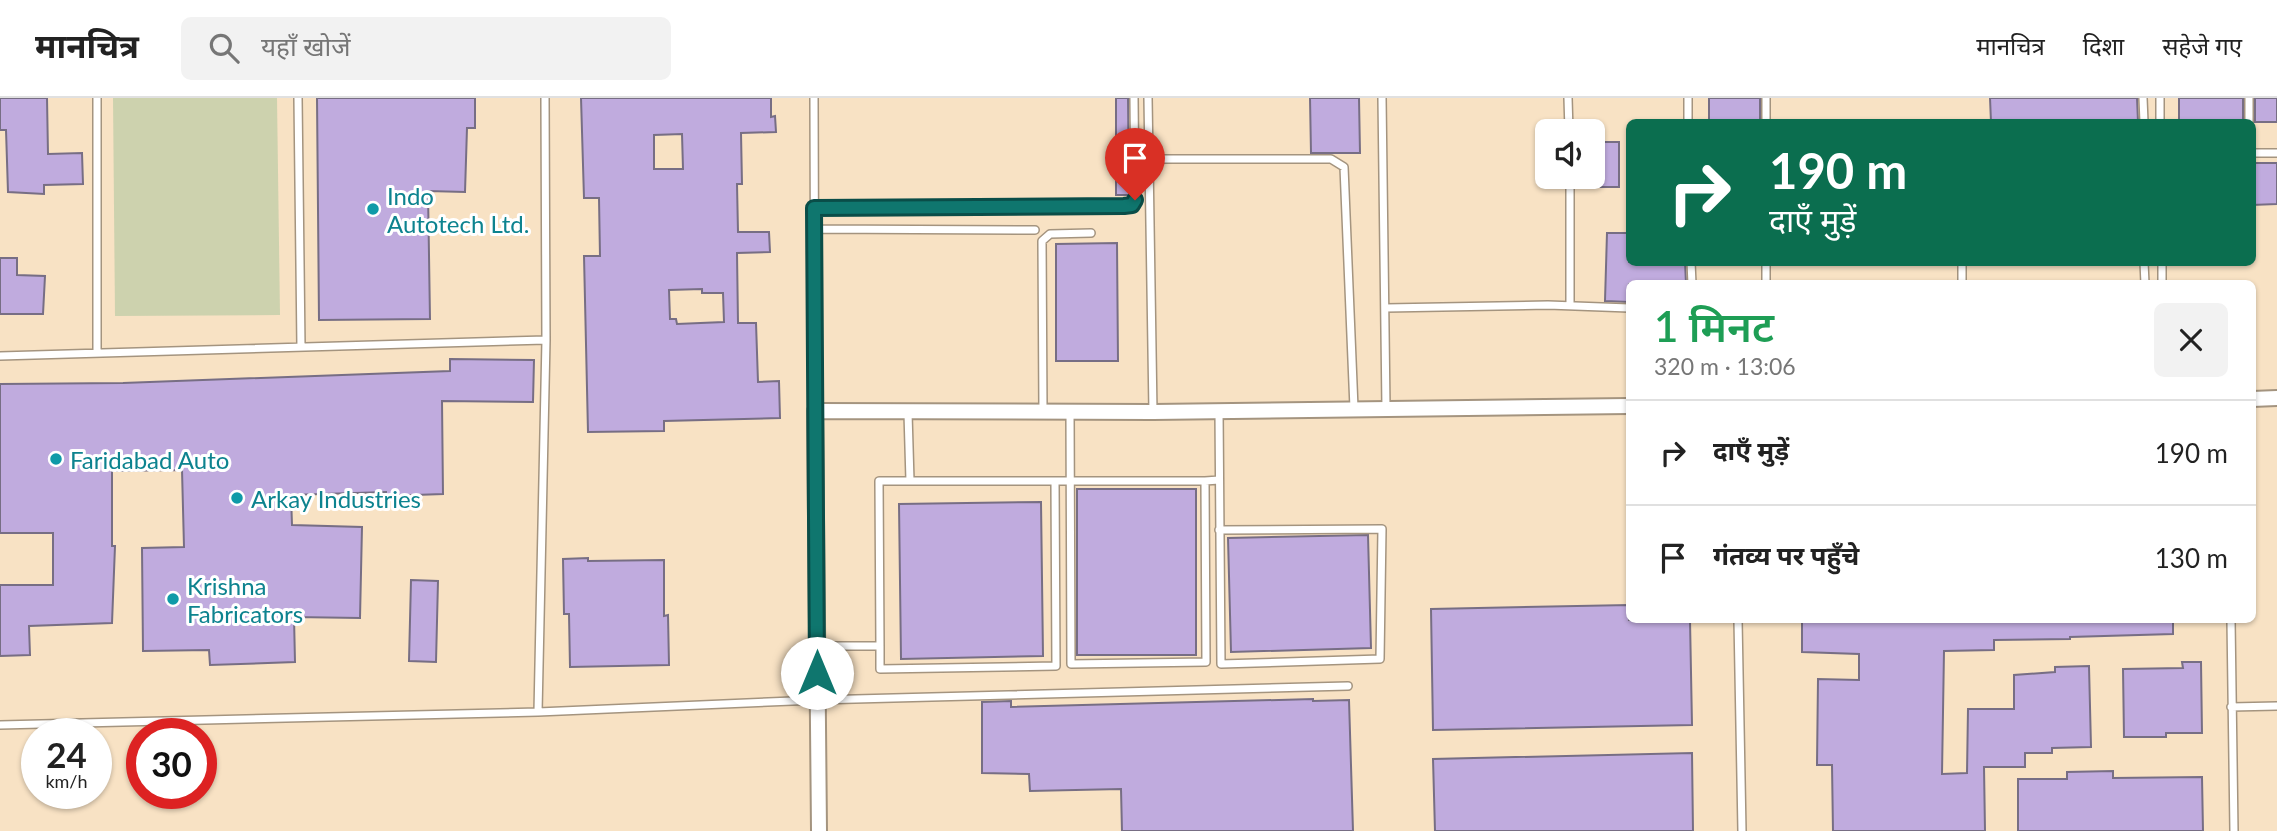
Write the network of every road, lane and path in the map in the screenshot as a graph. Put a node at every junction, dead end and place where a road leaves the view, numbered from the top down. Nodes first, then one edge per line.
1 (97, 98) edge
2 (298, 98) edge
3 (545, 98) edge
4 (814, 98) edge
5 (1134, 98) edge
6 (1148, 98) edge
7 (1382, 98) edge
8 (1569, 98) edge
9 (1688, 98) edge
10 (1766, 98) edge
11 (2143, 98) edge
12 (2160, 98) edge
13 (2249, 98) edge
14 (1569, 119) edge
15 (1688, 119) edge
16 (1766, 119) edge
17 (2144, 119) edge
18 (2160, 119) edge
19 (2249, 119) edge
20 (2256, 153) edge
21 (2277, 153) edge
22 (1149, 159) junction
23 (1570, 189) edge
24 (814, 208) junction
25 (814, 229) junction
26 (1035, 230) dead end
27 (1091, 233) dead end
28 (1570, 306) junction
29 (1386, 308) junction
30 (1626, 308) edge
31 (546, 340) junction
32 (301, 347) junction
33 (97, 353) junction
34 (0, 356) edge
35 (2277, 398) edge
36 (2256, 399) edge
37 (1626, 406) edge
38 (1354, 408) junction
39 (1386, 408) junction
40 (815, 411) junction
41 (1219, 411) junction
42 (1043, 412) junction
43 (1070, 412) junction
44 (1153, 412) junction
45 (908, 413) junction
46 (1219, 480) junction
47 (910, 481) junction
48 (1055, 481) junction
49 (1205, 481) junction
50 (1070, 482) junction
51 (1219, 530) junction
52 (1738, 623) edge
53 (2231, 623) edge
54 (817, 646) junction
55 (880, 646) junction
56 (1348, 686) dead end
57 (817, 700) junction
58 (2277, 706) edge
59 (2231, 707) junction
60 (538, 712) junction
61 (0, 725) edge
62 (819, 831) edge
63 (1742, 831) edge
64 (2235, 831) edge

1 - 33 lane
2 - 32 lane
3 - 31 lane
4 - 24 lane
5 - 24 lane
6 - 22 lane
7 - 29 lane
8 - 14 lane
9 - 15 lane
10 - 16 lane
11 - 17 lane
12 - 18 lane
13 - 19 lane
20 - 21 lane
22 - 38 lane
22 - 44 lane
23 - 28 lane
24 - 25 lane
25 - 26 lane
25 - 40 lane
27 - 42 lane
28 - 29 lane
28 - 30 lane
29 - 39 lane
31 - 32 lane
31 - 60 lane
32 - 33 lane
33 - 34 lane
35 - 36 street
37 - 39 street
38 - 39 street
38 - 41 street
40 - 45 street
40 - 54 street
41 - 44 street
41 - 46 lane
42 - 43 street
42 - 45 street
43 - 44 street
43 - 50 lane
45 - 47 lane
46 - 49 lane
46 - 51 lane
47 - 48 lane
47 - 55 lane
48 - 50 lane
48 - 55 lane
49 - 50 lane
49 - 50 lane
51 - 51 lane
52 - 63 lane
53 - 59 lane
54 - 55 lane
54 - 57 street
56 - 57 lane
57 - 60 lane
57 - 62 street
58 - 59 lane
59 - 64 lane
60 - 61 lane

